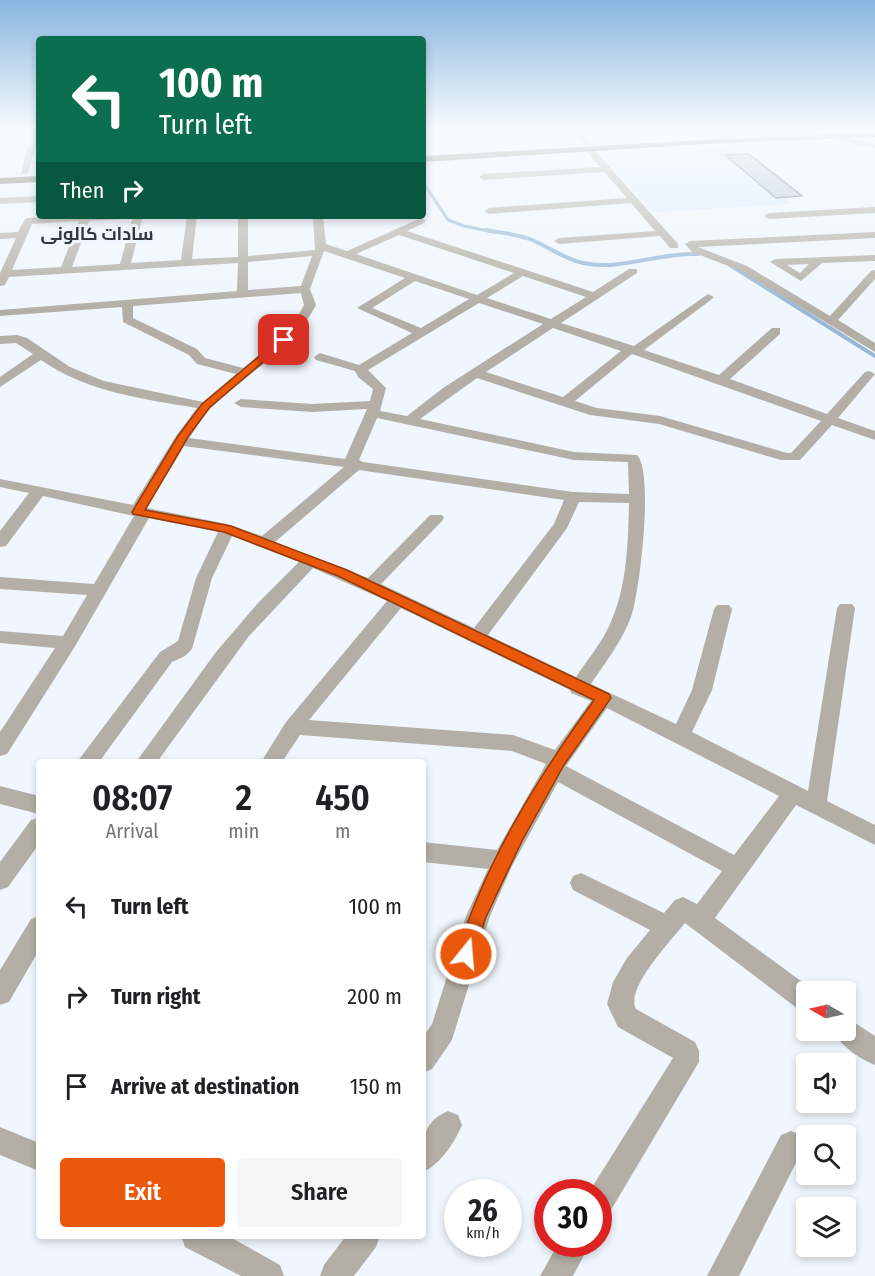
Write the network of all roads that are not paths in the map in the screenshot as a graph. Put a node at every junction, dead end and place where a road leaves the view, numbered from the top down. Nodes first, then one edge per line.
1 (625, 191) edge
2 (36, 200) edge
3 (633, 200) junction
4 (0, 201) edge
5 (875, 204) edge
6 (36, 206) edge
7 (489, 211) dead end
8 (769, 216) dead end
9 (57, 219) edge
10 (85, 219) edge
11 (137, 219) edge
12 (192, 219) edge
13 (243, 219) edge
14 (318, 219) edge
15 (28, 221) junction
16 (420, 221) dead end
17 (397, 231) junction
18 (662, 233) junction
19 (21, 235) junction
20 (875, 235) edge
21 (0, 236) edge
22 (559, 241) dead end
23 (674, 246) dead end
24 (320, 249) junction
25 (347, 255) junction
26 (242, 258) junction
27 (875, 258) edge
28 (819, 260) dead end
29 (186, 262) junction
30 (125, 266) junction
31 (65, 270) junction
32 (633, 271) dead end
33 (523, 272) junction
34 (875, 273) edge
35 (5, 274) junction
36 (414, 277) junction
37 (0, 286) edge
38 (870, 286) edge
39 (305, 289) junction
40 (243, 293) junction
41 (594, 296) junction
42 (708, 297) dead end
43 (480, 298) junction
44 (128, 303) junction
45 (0, 313) edge
46 (831, 321) junction
47 (552, 323) junction
48 (776, 331) dead end
49 (422, 333) junction
50 (0, 340) edge
51 (875, 348) edge
52 (633, 350) junction
53 (41, 354) junction
54 (320, 357) dead end
55 (361, 369) junction
56 (246, 373) junction
57 (476, 373) junction
58 (869, 375) dead end
59 (721, 380) junction
60 (0, 383) edge
61 (564, 402) junction
62 (241, 403) dead end
63 (206, 406) junction
64 (374, 409) junction
65 (410, 420) junction
66 (830, 420) junction
67 (875, 436) edge
68 (180, 441) junction
69 (353, 464) junction
70 (0, 483) edge
71 (39, 491) junction
72 (573, 497) junction
73 (637, 499) junction
74 (141, 512) junction
75 (436, 518) dead end
76 (227, 529) junction
77 (0, 542) edge
78 (264, 543) junction
79 (310, 561) junction
80 (0, 583) edge
81 (370, 586) junction
82 (98, 590) junction
83 (398, 600) junction
84 (846, 608) dead end
85 (723, 609) dead end
86 (0, 637) edge
87 (476, 638) junction
88 (68, 643) junction
89 (578, 688) junction
90 (604, 698) junction
91 (293, 727) junction
92 (681, 735) junction
93 (0, 748) edge
94 (89, 759) edge
95 (148, 759) edge
96 (272, 759) edge
97 (556, 765) junction
98 (793, 793) junction
99 (0, 795) edge
100 (36, 804) edge
101 (816, 805) junction
102 (36, 831) edge
103 (875, 836) edge
104 (426, 852) edge
105 (504, 861) junction
106 (738, 868) junction
107 (0, 880) edge
108 (581, 883) dead end
109 (700, 920) junction
110 (667, 927) junction
111 (36, 932) edge
112 (796, 992) edge
113 (0, 993) edge
114 (856, 1038) edge
115 (875, 1052) edge
116 (426, 1056) edge
117 (448, 1125) dead end
118 (0, 1141) edge
119 (791, 1145) dead end
120 (426, 1154) edge
121 (36, 1156) edge
122 (612, 1182) edge
123 (202, 1239) edge
124 (363, 1239) edge
125 (567, 1257) edge
126 (268, 1276) edge
127 (335, 1276) edge
128 (555, 1276) edge
129 (722, 1276) edge

1 - 3 street
2 - 4 street
3 - 7 street
3 - 18 street
5 - 8 street
6 - 15 street
9 - 15 street
10 - 31 street
11 - 30 street
12 - 29 street
13 - 26 street
14 - 24 street
15 - 19 street
16 - 17 street
17 - 25 street
17 - 33 street
18 - 22 street
18 - 23 street
19 - 21 street
19 - 35 street
20 - 46 street
24 - 25 street
24 - 26 street
24 - 39 street
25 - 36 street
26 - 29 street
26 - 40 street
27 - 28 street
29 - 30 street
30 - 31 street
31 - 35 street
32 - 41 street
33 - 41 street
33 - 43 street
34 - 38 street
35 - 37 street
36 - 43 street
36 - 49 street
38 - 46 street
39 - 40 street
39 - 56 street
40 - 44 street
41 - 47 street
42 - 52 street
43 - 47 street
43 - 49 street
44 - 45 street
44 - 56 street
46 - 51 street
47 - 52 street
47 - 57 street
48 - 59 street
49 - 55 street
50 - 53 street
52 - 59 street
52 - 61 street
53 - 60 street
53 - 63 street
54 - 55 street
55 - 64 street
56 - 63 street
57 - 61 street
57 - 65 street
58 - 66 street
59 - 66 street
61 - 66 street
62 - 64 street
63 - 68 street
64 - 65 street
64 - 69 street
65 - 73 street
66 - 67 street
68 - 69 street
68 - 74 street
69 - 72 street
69 - 78 street
70 - 71 street
71 - 74 street
71 - 77 street
72 - 73 street
72 - 87 street
73 - 89 street
74 - 76 street
74 - 82 street
75 - 81 street
76 - 78 street
76 - 94 street
78 - 79 street
79 - 81 street
79 - 95 street
80 - 82 street
81 - 83 street
82 - 88 street
83 - 87 street
83 - 91 street
84 - 101 street
85 - 92 street
86 - 88 street
87 - 89 street
88 - 93 street
89 - 90 street
90 - 92 street
90 - 97 street
91 - 96 street
91 - 97 street
92 - 98 street
97 - 105 street
97 - 106 street
98 - 101 street
98 - 106 street
99 - 100 street
101 - 103 street
102 - 107 street
104 - 105 street
105 - 116 street
106 - 109 street
108 - 110 street
109 - 110 street
109 - 112 street
110 - 122 street
111 - 113 street
114 - 115 street
117 - 120 street
118 - 121 street
119 - 129 street
123 - 126 street
124 - 127 street
125 - 128 street

